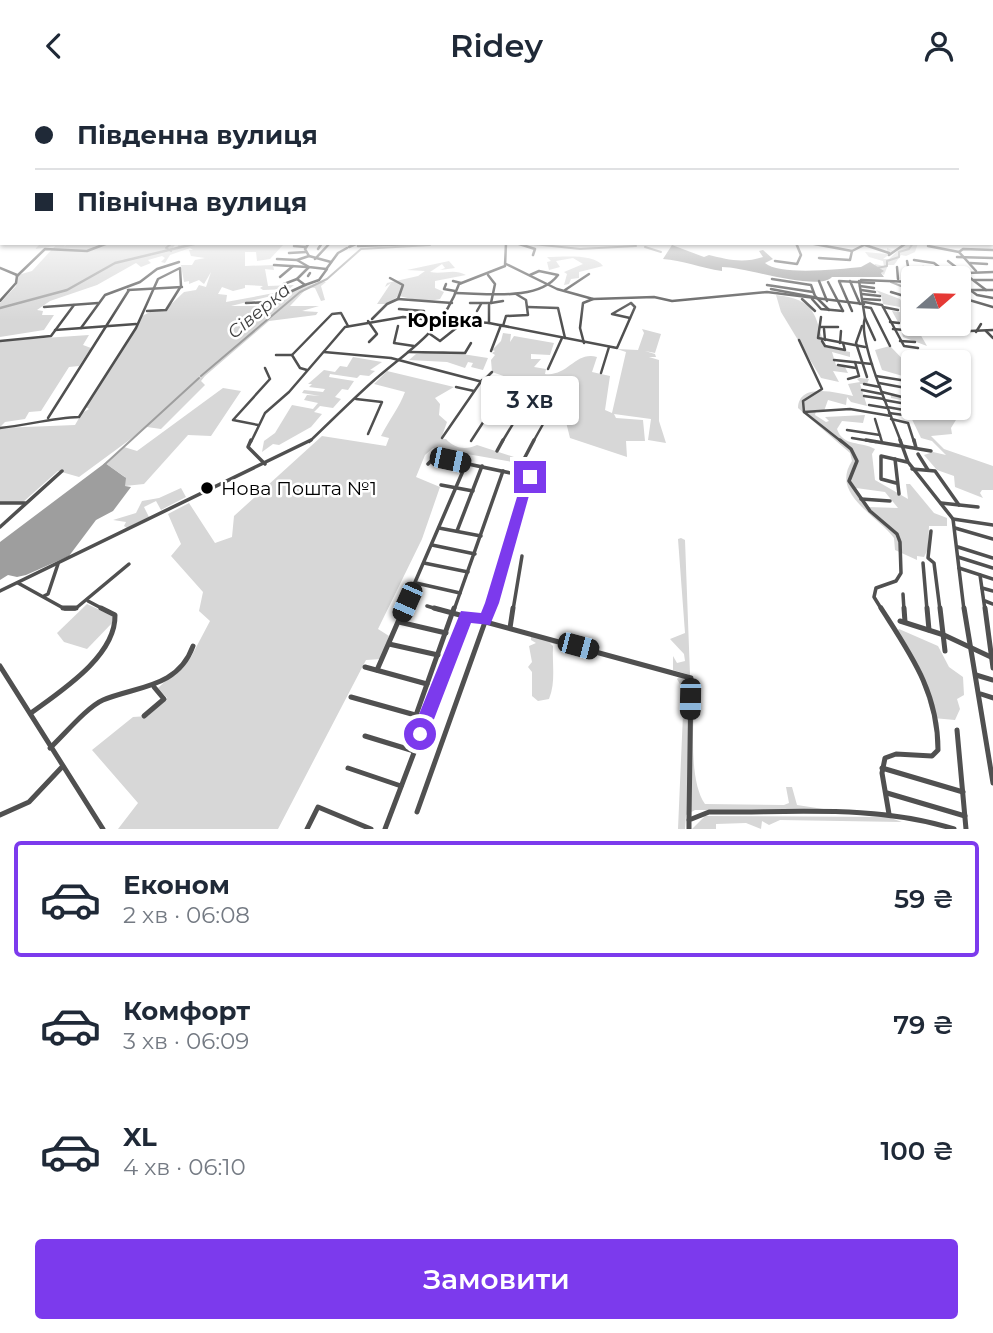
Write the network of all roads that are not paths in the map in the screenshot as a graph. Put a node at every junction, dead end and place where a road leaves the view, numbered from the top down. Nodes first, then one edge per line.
1 (44, 250) edge
2 (324, 250) edge
3 (342, 250) edge
4 (506, 250) edge
5 (535, 250) edge
6 (800, 250) edge
7 (849, 250) edge
8 (943, 250) edge
9 (962, 250) edge
10 (852, 251) joint
11 (306, 252) joint
12 (289, 253) dead end
13 (533, 254) dead end
14 (959, 255) junction
15 (309, 256) junction
16 (819, 258) dead end
17 (277, 259) dead end
18 (315, 259) junction
19 (992, 259) edge
20 (297, 260) junction
21 (914, 260) dead end
22 (775, 261) dead end
23 (906, 261) dead end
24 (948, 261) dead end
25 (179, 262) dead end
26 (331, 262) junction
27 (968, 263) junction
28 (987, 264) dead end
29 (293, 266) junction
30 (306, 266) junction
31 (505, 266) junction
32 (907, 266) edge
33 (937, 266) edge
34 (954, 266) edge
35 (897, 267) dead end
36 (0, 268) edge
37 (327, 269) junction
38 (274, 271) dead end
39 (971, 271) edge
40 (976, 271) junction
41 (993, 271) edge
42 (300, 274) junction
43 (589, 274) dead end
44 (309, 275) dead end
45 (488, 275) junction
46 (530, 275) junction
47 (17, 276) junction
48 (280, 277) dead end
49 (390, 278) dead end
50 (297, 279) junction
51 (772, 279) dead end
52 (898, 279) junction
53 (993, 279) edge
54 (901, 280) edge
55 (973, 280) joint
56 (819, 281) dead end
57 (850, 281) junction
58 (453, 282) dead end
59 (828, 282) dead end
60 (461, 283) junction
61 (284, 284) dead end
62 (446, 284) dead end
63 (306, 285) junction
64 (549, 285) junction
65 (182, 287) junction
66 (156, 289) junction
67 (993, 289) edge
68 (120, 290) junction
69 (129, 290) junction
70 (564, 290) junction
71 (971, 290) edge
72 (986, 290) junction
73 (771, 291) junction
74 (971, 291) edge
75 (455, 292) junction
76 (813, 292) junction
77 (891, 292) dead end
78 (494, 294) junction
79 (517, 294) junction
80 (862, 296) junction
81 (901, 296) edge
82 (800, 297) junction
83 (880, 298) dead end
84 (993, 298) edge
85 (398, 299) junction
86 (593, 299) junction
87 (627, 299) junction
88 (811, 299) junction
89 (818, 299) junction
90 (0, 301) edge
91 (503, 301) dead end
92 (827, 301) junction
93 (971, 301) edge
94 (837, 302) junction
95 (98, 303) junction
96 (246, 303) dead end
97 (452, 303) junction
98 (470, 303) dead end
99 (631, 303) junction
100 (849, 303) junction
101 (481, 304) junction
102 (490, 304) junction
103 (74, 305) junction
104 (44, 307) dead end
105 (528, 307) junction
106 (883, 307) junction
107 (993, 307) edge
108 (399, 310) dead end
109 (829, 310) junction
110 (898, 310) dead end
111 (147, 311) dead end
112 (154, 311) junction
113 (477, 311) dead end
114 (815, 311) dead end
115 (852, 311) dead end
116 (141, 316) junction
117 (422, 317) junction
118 (821, 317) dead end
119 (396, 318) junction
120 (631, 318) junction
121 (865, 318) junction
122 (443, 320) junction
123 (369, 321) junction
124 (464, 321) junction
125 (890, 322) junction
126 (489, 323) junction
127 (899, 323) dead end
128 (136, 324) junction
129 (981, 324) dead end
130 (106, 326) junction
131 (348, 326) junction
132 (502, 326) junction
133 (862, 326) junction
134 (838, 327) dead end
135 (81, 328) junction
136 (822, 328) junction
137 (893, 329) junction
138 (55, 330) junction
139 (901, 330) edge
140 (993, 330) edge
141 (841, 331) dead end
142 (971, 331) edge
143 (986, 331) junction
144 (976, 332) junction
145 (430, 334) junction
146 (993, 338) edge
147 (564, 339) junction
148 (822, 339) junction
149 (875, 339) dead end
150 (799, 340) dead end
151 (0, 341) edge
152 (900, 341) junction
153 (369, 342) dead end
154 (915, 342) dead end
155 (471, 343) dead end
156 (584, 343) junction
157 (842, 343) junction
158 (856, 345) junction
159 (414, 346) junction
160 (890, 346) dead end
161 (609, 347) junction
162 (866, 347) junction
163 (918, 348) dead end
164 (491, 351) dead end
165 (323, 352) junction
166 (408, 352) junction
167 (276, 355) dead end
168 (292, 355) junction
169 (397, 360) junction
170 (834, 360) dead end
171 (855, 362) junction
172 (862, 363) junction
173 (872, 364) junction
174 (838, 365) dead end
175 (265, 368) dead end
176 (856, 368) junction
177 (548, 369) dead end
178 (307, 370) junction
179 (492, 372) dead end
180 (600, 373) dead end
181 (889, 373) dead end
182 (867, 377) dead end
183 (890, 378) junction
184 (848, 379) dead end
185 (483, 380) junction
186 (901, 380) edge
187 (878, 381) junction
188 (864, 384) dead end
189 (456, 387) dead end
190 (506, 387) junction
191 (901, 388) edge
192 (862, 390) dead end
193 (474, 391) junction
194 (882, 393) junction
195 (531, 394) junction
196 (864, 396) dead end
197 (901, 397) edge
198 (884, 399) junction
199 (354, 400) junction
200 (556, 401) junction
201 (901, 403) dead end
202 (563, 404) dead end
203 (869, 405) dead end
204 (804, 412) junction
205 (889, 413) junction
206 (901, 413) edge
207 (875, 419) dead end
208 (47, 420) junction
209 (857, 424) dead end
210 (258, 425) junction
211 (0, 428) edge
212 (847, 430) dead end
213 (859, 432) junction
214 (368, 433) dead end
215 (880, 435) junction
216 (442, 438) dead end
217 (852, 438) dead end
218 (471, 441) dead end
219 (882, 442) junction
220 (900, 445) junction
221 (916, 448) junction
222 (497, 451) dead end
223 (931, 451) dead end
224 (918, 454) dead end
225 (524, 459) dead end
226 (895, 459) junction
227 (908, 462) junction
228 (265, 464) junction
229 (428, 464) dead end
230 (466, 464) junction
231 (482, 466) junction
232 (912, 468) junction
233 (928, 470) junction
234 (62, 471) dead end
235 (503, 471) junction
236 (896, 483) junction
237 (441, 485) dead end
238 (456, 488) junction
239 (473, 491) junction
240 (899, 494) dead end
241 (861, 499) junction
242 (890, 501) dead end
243 (0, 503) edge
244 (25, 503) junction
245 (939, 503) junction
246 (959, 505) junction
247 (978, 506) dead end
248 (953, 519) junction
249 (993, 525) edge
250 (0, 527) edge
251 (439, 528) junction
252 (954, 528) junction
253 (457, 531) junction
254 (931, 531) dead end
255 (481, 535) junction
256 (993, 539) edge
257 (432, 545) junction
258 (957, 547) junction
259 (475, 554) junction
260 (522, 556) dead end
261 (958, 557) junction
262 (993, 558) edge
263 (424, 563) junction
264 (923, 563) dead end
265 (58, 564) junction
266 (129, 564) dead end
267 (959, 568) junction
268 (993, 568) edge
269 (468, 572) junction
270 (980, 575) junction
271 (993, 579) edge
272 (16, 583) junction
273 (416, 583) junction
274 (982, 588) junction
275 (0, 591) edge
276 (993, 591) edge
277 (460, 593) junction
278 (903, 594) dead end
279 (44, 596) junction
280 (88, 601) junction
281 (985, 601) junction
282 (993, 604) edge
283 (427, 606) dead end
284 (454, 613) junction
285 (986, 614) junction
286 (466, 615) junction
287 (993, 617) edge
288 (485, 620) junction
289 (398, 622) junction
290 (510, 628) junction
291 (991, 629) edge
292 (929, 630) junction
293 (446, 633) junction
294 (944, 635) junction
295 (992, 642) edge
296 (389, 644) junction
297 (193, 646) dead end
298 (969, 646) junction
299 (946, 651) dead end
300 (438, 655) junction
301 (992, 657) edge
302 (365, 667) dead end
303 (993, 668) edge
304 (1, 669) edge
305 (377, 670) junction
306 (976, 675) junction
307 (993, 680) edge
308 (428, 684) junction
309 (154, 687) junction
310 (981, 694) junction
311 (351, 697) dead end
312 (993, 698) edge
313 (31, 713) junction
314 (416, 715) junction
315 (144, 716) dead end
316 (426, 718) junction
317 (957, 730) dead end
318 (365, 736) dead end
319 (50, 748) junction
320 (414, 751) junction
321 (62, 767) junction
322 (348, 768) dead end
323 (884, 768) junction
324 (993, 780) edge
325 (401, 786) junction
326 (963, 792) junction
327 (888, 793) junction
328 (417, 812) dead end
329 (889, 814) junction
330 (0, 815) edge
331 (965, 816) junction
332 (689, 820) junction
333 (103, 829) edge
334 (307, 829) edge
335 (371, 829) edge
336 (385, 829) edge
337 (689, 829) edge
338 (954, 829) edge
339 (966, 829) edge

1 - 47 street
2 - 18 street
3 - 26 street
4 - 31 street
5 - 13 street
6 - 22 street
7 - 10 street
8 - 14 street
9 - 14 street
10 - 16 street
11 - 12 street
11 - 15 street
14 - 19 street
14 - 27 street
15 - 18 street
15 - 20 street
17 - 20 street
18 - 26 street
20 - 30 street
21 - 33 street
23 - 32 street
24 - 34 street
25 - 68 street
26 - 37 street
27 - 28 street
27 - 40 street
29 - 30 street
29 - 38 street
29 - 48 street
30 - 37 street
30 - 42 street
31 - 45 street
31 - 46 street
35 - 52 street
36 - 47 street
37 - 63 street
39 - 40 street
40 - 41 street
42 - 44 street
42 - 50 street
43 - 70 street
45 - 60 street
45 - 78 street
46 - 64 street
46 - 64 street
47 - 90 street
49 - 85 street
50 - 61 street
50 - 63 street
51 - 76 street
52 - 54 street
52 - 80 street
53 - 55 street
55 - 72 street
56 - 92 street
57 - 80 street
57 - 80 street
57 - 100 street
58 - 60 street
59 - 94 street
60 - 75 street
62 - 75 street
63 - 96 street
64 - 70 street
64 - 79 street
65 - 66 street
65 - 66 street
65 - 112 street
66 - 69 street
66 - 116 street
67 - 72 street
68 - 69 street
68 - 95 street
69 - 130 street
70 - 86 street
71 - 72 street
73 - 76 street
73 - 82 street
73 - 87 street
73 - 89 street
74 - 84 street
75 - 78 street
75 - 97 street
76 - 89 street
77 - 81 street
78 - 79 street
78 - 102 street
79 - 105 street
80 - 80 street
80 - 83 street
80 - 100 street
80 - 106 street
80 - 121 street
80 - 160 street
82 - 88 street
82 - 114 street
85 - 97 street
85 - 123 street
86 - 87 street
86 - 156 street
87 - 99 street
88 - 89 street
88 - 109 street
89 - 92 street
89 - 109 street
91 - 102 street
92 - 94 street
93 - 107 street
94 - 100 street
94 - 109 street
95 - 103 street
95 - 135 street
97 - 122 street
98 - 101 street
99 - 120 street
99 - 120 street
100 - 115 street
101 - 102 street
101 - 113 street
102 - 126 street
103 - 104 street
103 - 138 street
105 - 132 street
105 - 147 street
106 - 110 street
106 - 125 street
108 - 117 street
111 - 112 street
112 - 116 street
116 - 128 street
117 - 119 street
117 - 122 street
118 - 136 street
119 - 123 street
119 - 159 street
120 - 161 street
121 - 133 street
121 - 149 street
122 - 124 street
122 - 145 street
123 - 131 street
123 - 153 street
124 - 126 street
124 - 145 street
125 - 127 street
125 - 137 street
126 - 132 street
128 - 130 street
128 - 208 street
129 - 144 street
130 - 135 street
130 - 208 street
131 - 165 street
131 - 168 street
132 - 147 street
132 - 164 street
133 - 158 street
133 - 162 street
134 - 136 street
135 - 138 street
136 - 148 street
136 - 148 street
137 - 139 street
137 - 152 street
138 - 151 street
140 - 143 street
141 - 157 street
142 - 144 street
143 - 144 street
143 - 146 street
145 - 159 street
147 - 156 street
147 - 177 street
148 - 157 street
148 - 157 street
150 - 204 street
152 - 154 street
152 - 163 street
155 - 166 street
156 - 161 street
157 - 158 street
158 - 162 street
158 - 172 street
159 - 166 street
161 - 180 street
162 - 173 street
165 - 169 street
165 - 178 street
166 - 169 street
167 - 168 street
168 - 178 street
169 - 185 street
169 - 199 street
170 - 171 street
171 - 172 street
171 - 176 street
172 - 173 street
172 - 182 street
173 - 187 street
174 - 176 street
175 - 210 street
176 - 184 street
178 - 210 street
179 - 185 street
181 - 183 street
183 - 186 street
183 - 187 street
185 - 190 street
185 - 193 street
187 - 188 street
187 - 191 street
187 - 194 street
189 - 193 street
190 - 195 street
190 - 218 street
192 - 194 street
193 - 216 street
194 - 197 street
194 - 198 street
195 - 200 street
195 - 222 street
196 - 198 street
198 - 201 street
198 - 205 street
199 - 214 street
199 - 228 street
200 - 202 street
200 - 225 street
203 - 205 street
204 - 205 street
204 - 241 street
205 - 206 street
205 - 220 street
205 - 221 street
207 - 215 street
208 - 211 street
209 - 213 street
210 - 228 street
212 - 213 street
213 - 215 street
215 - 219 street
217 - 219 street
219 - 220 street
220 - 221 street
220 - 227 street
221 - 223 street
224 - 233 street
226 - 227 street
226 - 236 street
226 - 236 street
227 - 232 street
228 - 265 street
229 - 230 street
230 - 231 street
230 - 238 street
231 - 235 street
231 - 239 street
232 - 233 street
232 - 245 street
233 - 246 street
234 - 244 street
235 - 255 street
235 - 288 street
236 - 240 street
237 - 238 street
238 - 239 street
238 - 251 street
239 - 253 street
241 - 242 street
241 - 323 street
243 - 244 street
244 - 250 street
245 - 246 street
245 - 248 street
246 - 247 street
248 - 249 street
248 - 252 street
251 - 253 street
251 - 257 street
252 - 256 street
252 - 258 street
253 - 255 street
254 - 294 street
255 - 259 street
257 - 259 street
257 - 263 street
258 - 261 street
258 - 262 street
259 - 269 street
260 - 290 street
261 - 267 street
261 - 268 street
263 - 269 street
263 - 273 street
264 - 292 street
265 - 272 street
265 - 279 street
266 - 280 street
267 - 270 street
267 - 298 street
269 - 277 street
270 - 271 street
270 - 274 street
272 - 275 street
272 - 279 street
273 - 277 street
273 - 289 street
274 - 276 street
274 - 281 street
277 - 284 street
278 - 292 street
279 - 280 street
280 - 313 street
281 - 282 street
281 - 285 street
283 - 284 street
284 - 286 street
284 - 293 street
285 - 287 street
285 - 291 street
286 - 288 street
286 - 316 street
288 - 290 street
288 - 328 street
289 - 293 street
289 - 296 street
290 - 332 street
291 - 295 street
292 - 294 street
293 - 300 street
294 - 298 street
294 - 299 street
295 - 301 street
296 - 300 street
296 - 305 street
297 - 309 street
298 - 301 street
298 - 306 street
300 - 308 street
301 - 303 street
302 - 305 street
304 - 313 street
305 - 308 street
306 - 307 street
306 - 310 street
308 - 314 street
309 - 315 street
309 - 319 street
310 - 312 street
310 - 324 street
311 - 314 street
313 - 319 street
314 - 316 street
316 - 320 street
317 - 326 street
318 - 320 street
319 - 321 street
320 - 325 street
321 - 330 street
321 - 333 street
322 - 325 street
323 - 326 street
323 - 327 street
325 - 336 street
326 - 331 street
327 - 329 street
327 - 331 street
329 - 332 street
329 - 338 street
331 - 339 street
332 - 337 street
334 - 335 street

